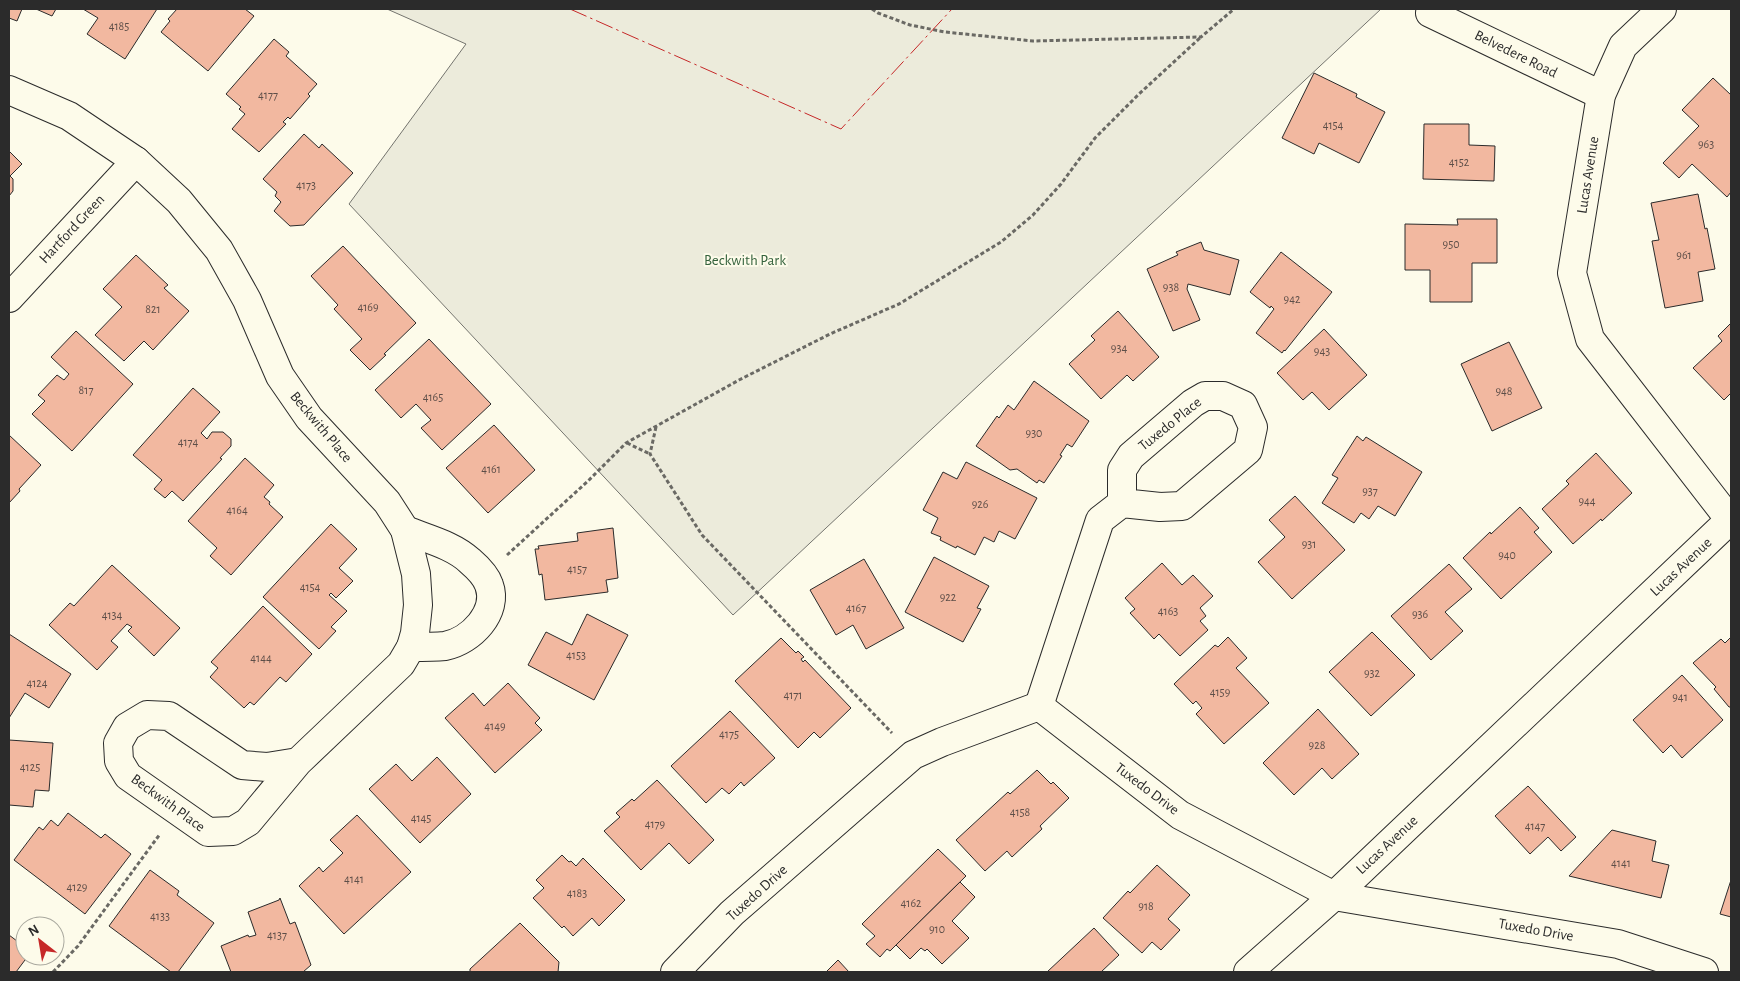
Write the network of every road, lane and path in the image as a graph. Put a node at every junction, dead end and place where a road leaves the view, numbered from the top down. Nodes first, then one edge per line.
1 (872, 9) edge
2 (1234, 9) edge
3 (1662, 9) edge
4 (1430, 13) dead end
5 (1201, 37) junction
6 (9, 90) edge
7 (1601, 95) junction
8 (136, 161) junction
9 (9, 298) edge
10 (656, 426) junction
11 (626, 443) junction
12 (650, 454) junction
13 (1122, 503) junction
14 (1731, 520) edge
15 (405, 530) junction
16 (485, 576) junction
17 (411, 647) junction
18 (1040, 706) junction
19 (914, 756) junction
20 (298, 762) junction
21 (177, 811) junction
22 (1334, 896) junction
23 (53, 972) edge
24 (675, 972) edge
25 (1248, 972) edge
26 (1704, 972) edge

1 - 5 path
2 - 5 path
3 - 7 street, Lucas Avenue
4 - 7 street, Belvedere Road
5 - 10 path
6 - 8 street, Beckwith Place
7 - 14 street, Lucas Avenue
8 - 9 street, Hartford Green
8 - 15 street, Beckwith Place
10 - 11 path
10 - 12 path
11 - 12 path
11 - 16 path
12 - 19 path
13 - 13 street, Tuxedo Place
13 - 18 street
14 - 22 street, Lucas Avenue
15 - 16 street
15 - 17 street, Beckwith Place
16 - 17 street
17 - 20 street, Beckwith Place
18 - 19 street, Tuxedo Drive
18 - 22 street, Tuxedo Drive
19 - 24 street, Tuxedo Drive
20 - 21 street, Beckwith Place
20 - 21 street, Beckwith Place
21 - 23 path
22 - 25 street, Lucas Avenue
22 - 26 street, Tuxedo Drive

